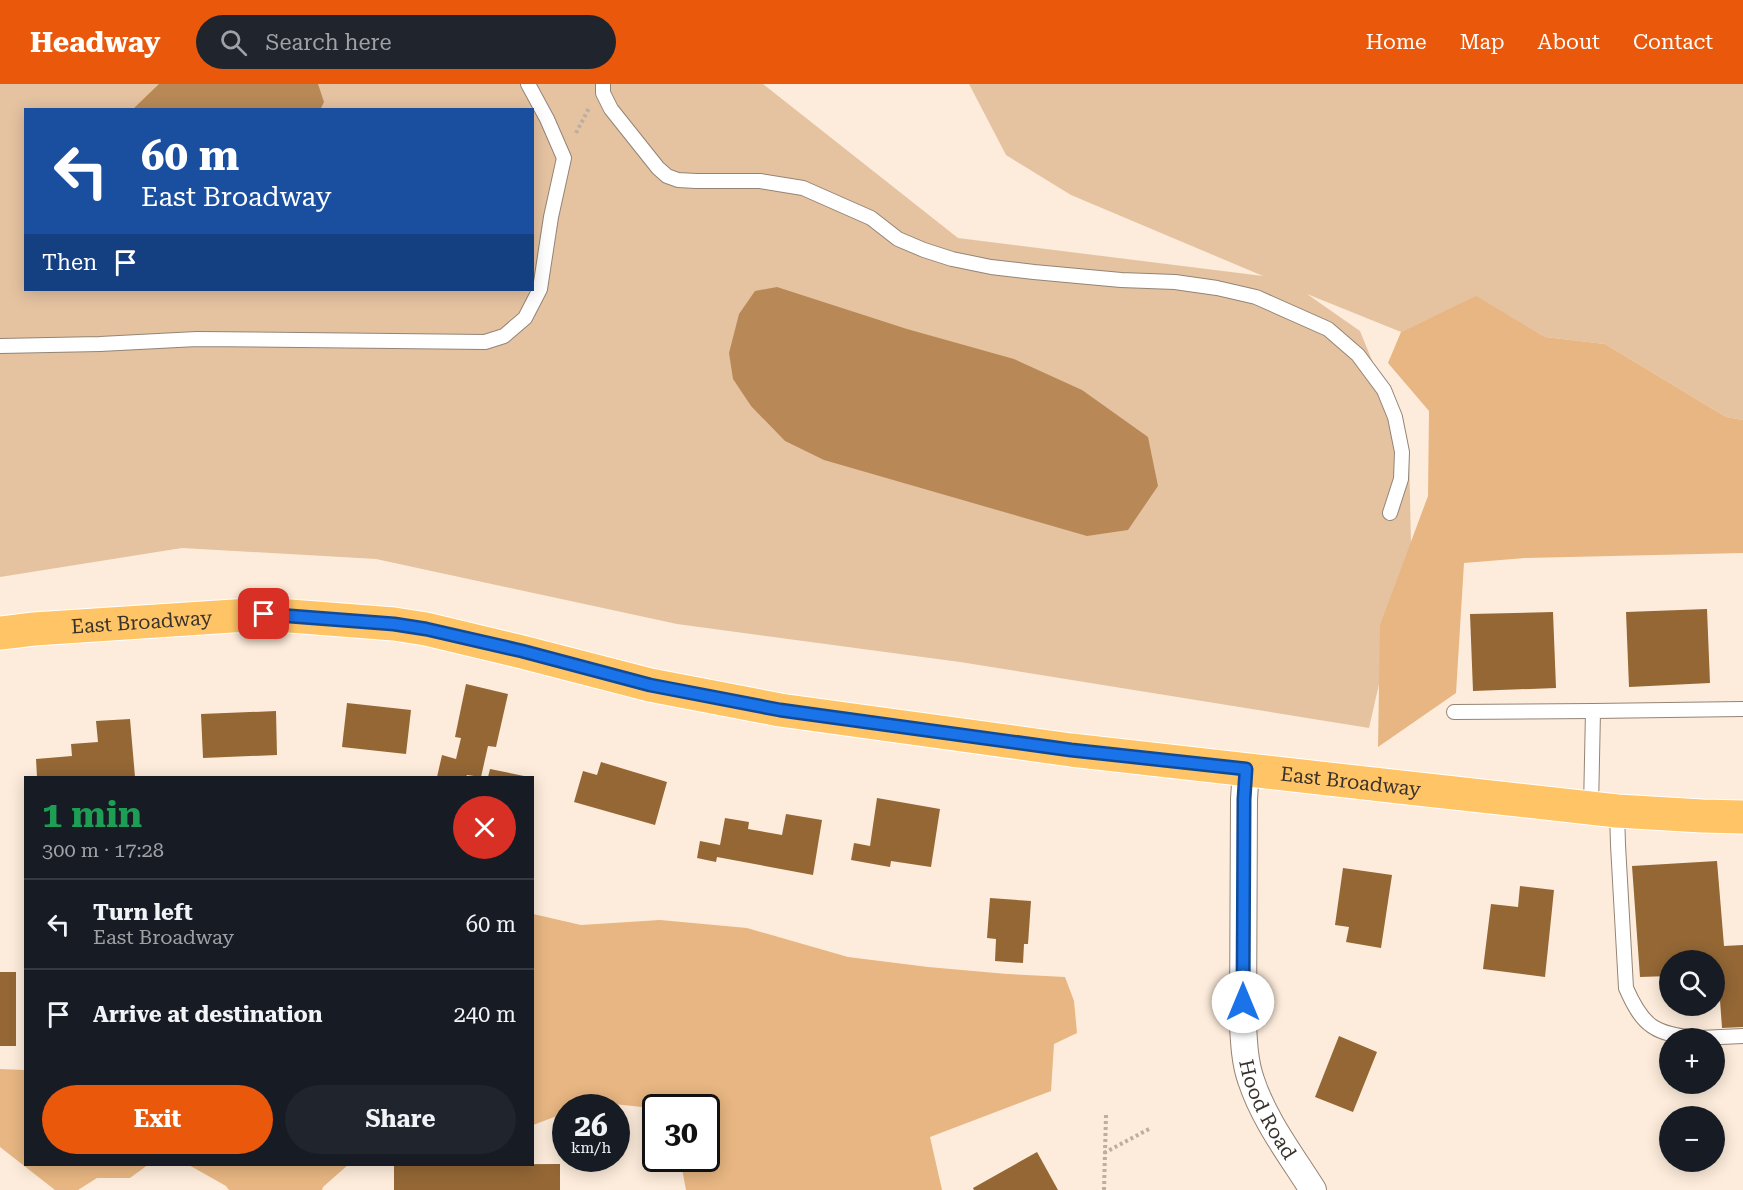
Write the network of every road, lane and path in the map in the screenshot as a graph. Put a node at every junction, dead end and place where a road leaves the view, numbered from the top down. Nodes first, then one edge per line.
1 (528, 84) edge
2 (603, 84) edge
3 (590, 105) dead end
4 (564, 158) junction
5 (0, 346) edge
6 (1390, 513) dead end
7 (0, 633) edge
8 (1743, 709) edge
9 (1593, 711) junction
10 (1454, 712) dead end
11 (1246, 769) junction
12 (1604, 809) junction
13 (1743, 817) edge
14 (1659, 1030) edge
15 (1743, 1036) edge
16 (1725, 1037) edge
17 (1106, 1115) dead end
18 (1149, 1129) dead end
19 (1104, 1153) junction
20 (1104, 1190) edge
21 (1313, 1190) edge

1 - 4 lane
2 - 6 lane
3 - 4 path
4 - 5 lane
7 - 11 main road, East Broadway
8 - 9 lane
9 - 10 lane
9 - 12 lane
11 - 12 main road, East Broadway
11 - 21 street, Hood Road
12 - 13 main road, East Broadway
12 - 14 lane
15 - 16 lane
17 - 19 path
18 - 19 path
19 - 20 path

